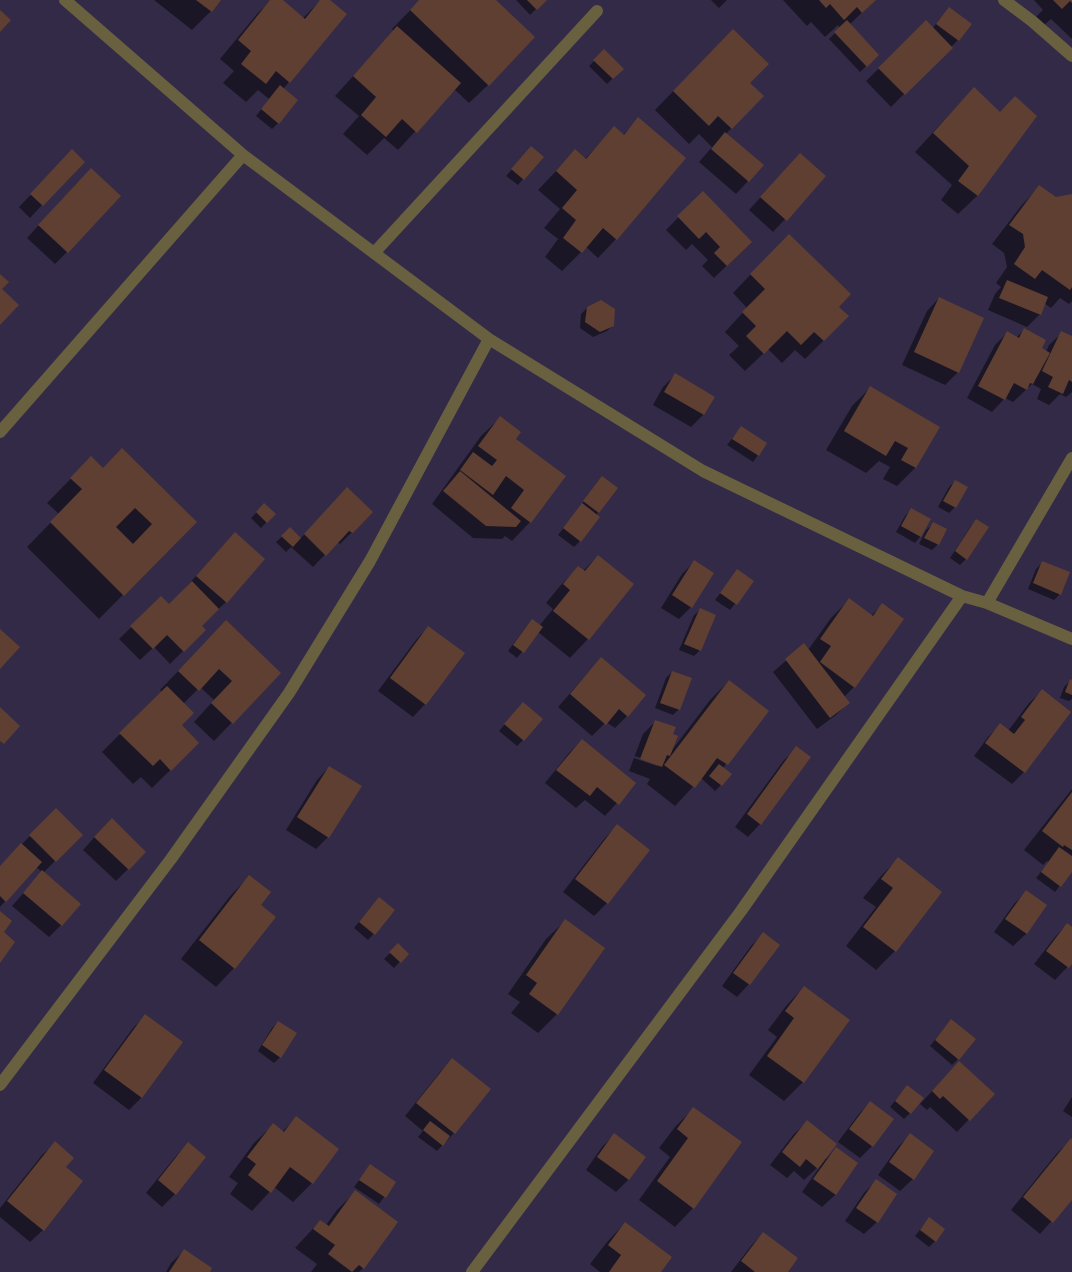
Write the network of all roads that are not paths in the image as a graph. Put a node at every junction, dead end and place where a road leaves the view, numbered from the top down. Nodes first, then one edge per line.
1 (66, 0) edge
2 (1004, 0) edge
3 (597, 11) dead end
4 (1072, 56) edge
5 (243, 156) junction
6 (374, 253) junction
7 (489, 339) junction
8 (0, 432) edge
9 (1072, 458) edge
10 (962, 596) junction
11 (987, 603) junction
12 (1072, 639) edge
13 (0, 1086) edge
14 (472, 1272) edge

1 - 5 street
2 - 4 street
3 - 6 street
5 - 6 street
5 - 8 street
6 - 7 street
7 - 10 street
7 - 13 street
9 - 11 street
10 - 11 street
10 - 14 street
11 - 12 street

